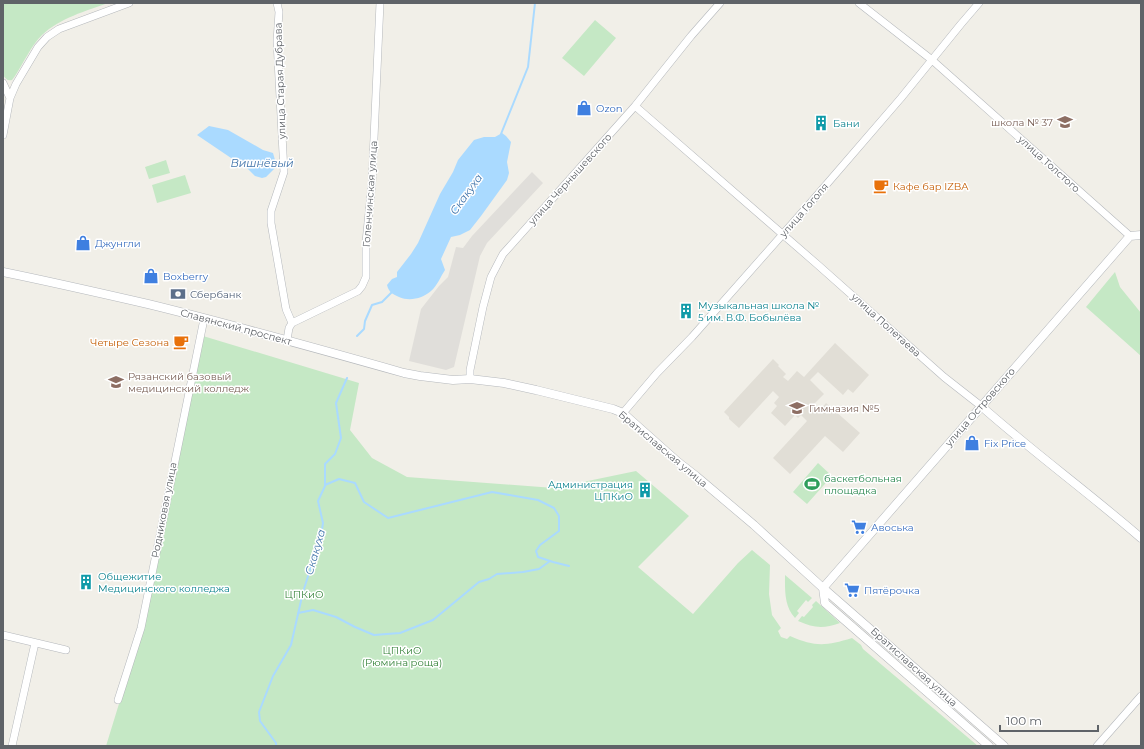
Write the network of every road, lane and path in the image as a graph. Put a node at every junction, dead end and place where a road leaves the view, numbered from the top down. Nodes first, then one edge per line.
1 (129, 3) edge
2 (277, 3) edge
3 (380, 3) edge
4 (720, 3) edge
5 (859, 3) edge
6 (979, 3) edge
7 (932, 60) junction
8 (3, 83) edge
9 (10, 98) junction
10 (635, 106) junction
11 (3, 135) edge
12 (782, 234) junction
13 (1130, 236) junction
14 (1141, 236) edge
15 (3, 272) edge
16 (204, 318) junction
17 (292, 323) junction
18 (287, 340) junction
19 (470, 379) junction
20 (981, 406) junction
21 (623, 413) junction
22 (1141, 538) edge
23 (823, 588) junction
24 (3, 635) edge
25 (35, 643) junction
26 (66, 650) dead end
27 (1141, 696) edge
28 (118, 700) dead end
29 (12, 746) edge
30 (989, 746) edge
31 (1004, 746) edge
32 (1097, 746) edge

1 - 9 street
2 - 17 street, улица Старая Дубрава
3 - 17 street, Голенчинская улица
4 - 10 street, улица Чернышевского
5 - 7 street, улица Толстого
6 - 7 street, улица Гоголя
7 - 12 street, улица Гоголя
7 - 13 street, улица Толстого
8 - 9 street
9 - 11 street
10 - 12 street, улица Полетаева
10 - 19 street, улица Чернышевского
12 - 20 street, улица Полетаева
12 - 21 street, улица Гоголя
13 - 14 street
13 - 20 street, улица Островского
15 - 16 street, Славянский проспект
16 - 18 street, Славянский проспект
16 - 28 street, Родниковая улица
17 - 18 street
18 - 19 street, Славянский проспект
19 - 21 street, Братиславская улица
20 - 22 street, улица Полетаева
20 - 23 street, улица Островского
21 - 23 street, Братиславская улица
23 - 30 street, Братиславская улица
23 - 31 street, Братиславская улица
24 - 25 street
25 - 26 street
25 - 29 street
27 - 32 street

